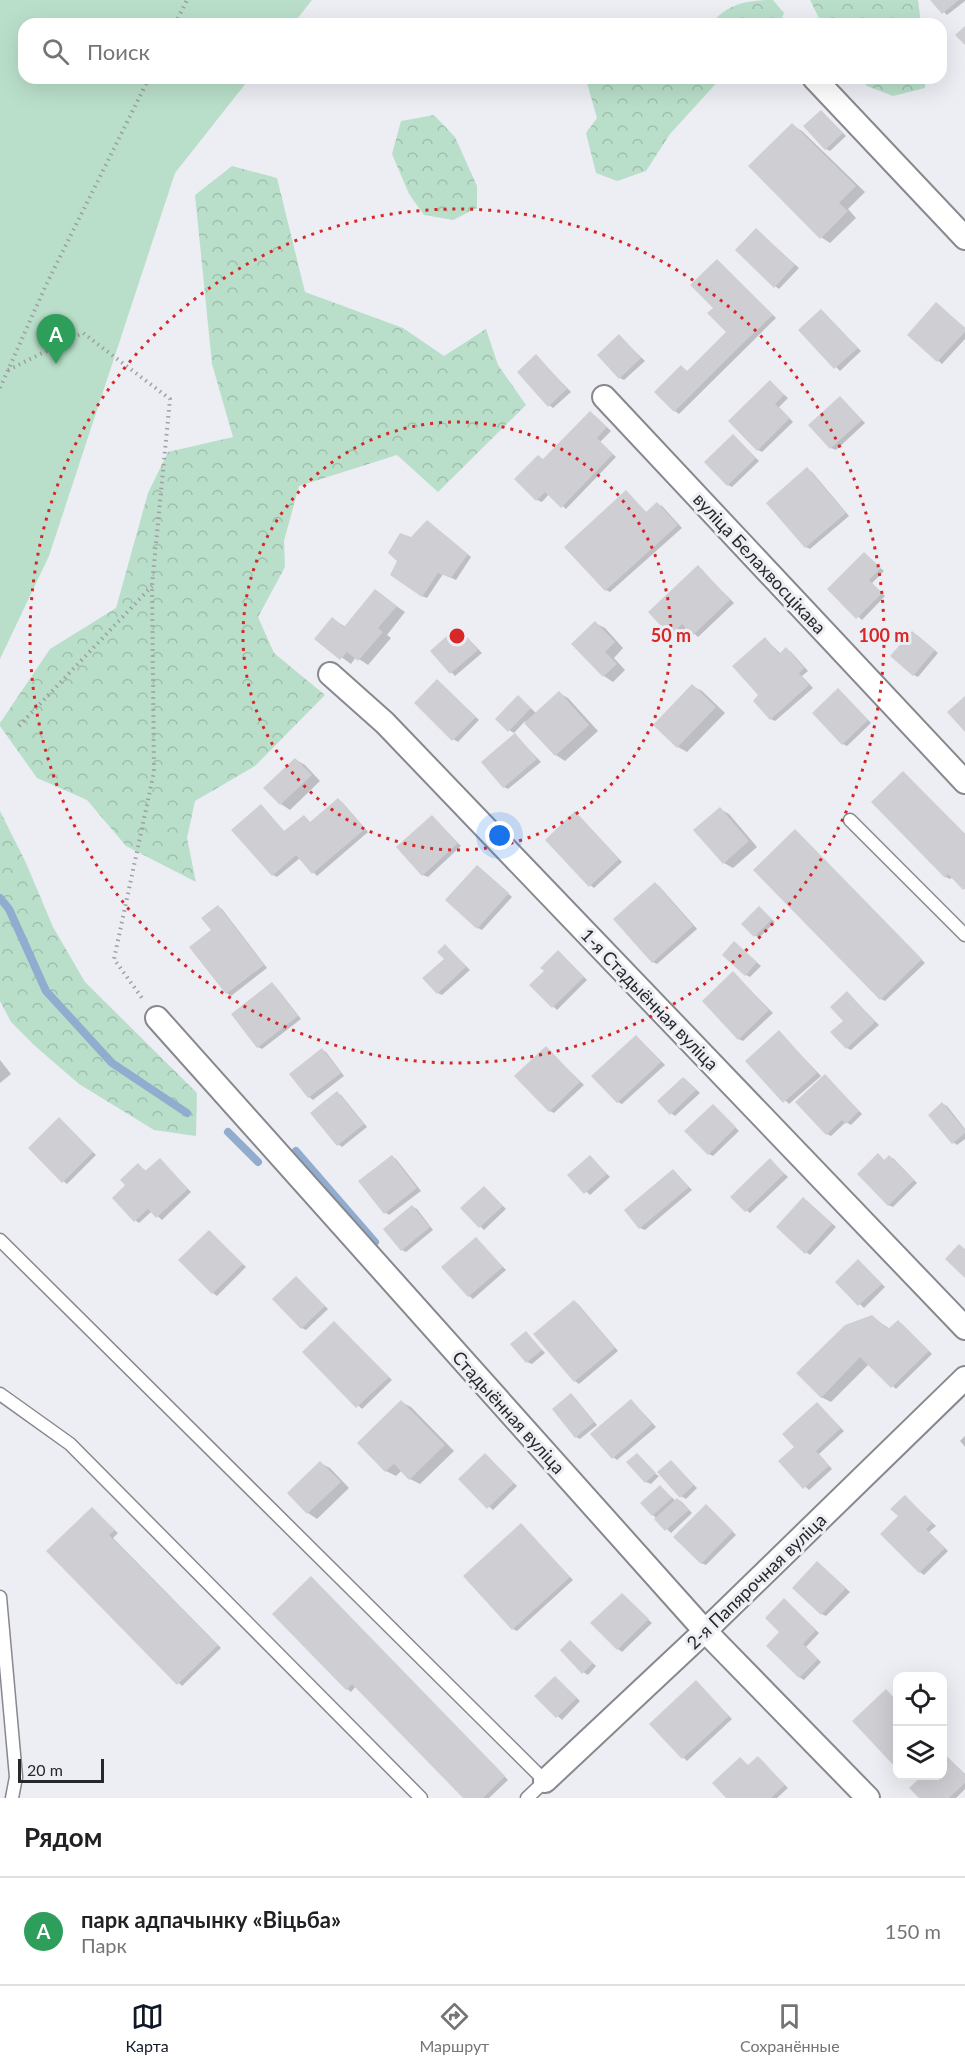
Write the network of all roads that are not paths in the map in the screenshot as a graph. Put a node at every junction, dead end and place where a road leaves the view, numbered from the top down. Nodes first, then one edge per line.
1 (820, 84) edge
2 (965, 238) edge
3 (604, 397) dead end
4 (330, 674) dead end
5 (965, 782) edge
6 (850, 820) dead end
7 (965, 935) edge
8 (157, 1018) road end
9 (0, 1240) edge
10 (965, 1328) edge
11 (965, 1378) edge
12 (0, 1394) edge
13 (0, 1597) edge
14 (705, 1631) junction
15 (545, 1781) junction
16 (12, 1798) edge
17 (421, 1798) edge
18 (527, 1798) edge
19 (868, 1798) edge

1 - 2 street
3 - 5 street, вуліца Белахвосцікава
4 - 10 street, 1-я Стадыённая вуліца
6 - 7 lane
8 - 14 street, Стадыённая вуліца
9 - 15 lane
11 - 14 street, 2-я Папярочная вуліца
12 - 17 lane
13 - 16 lane
14 - 15 street, 2-я Папярочная вуліца
14 - 19 street, Стадыённая вуліца
15 - 18 lane

